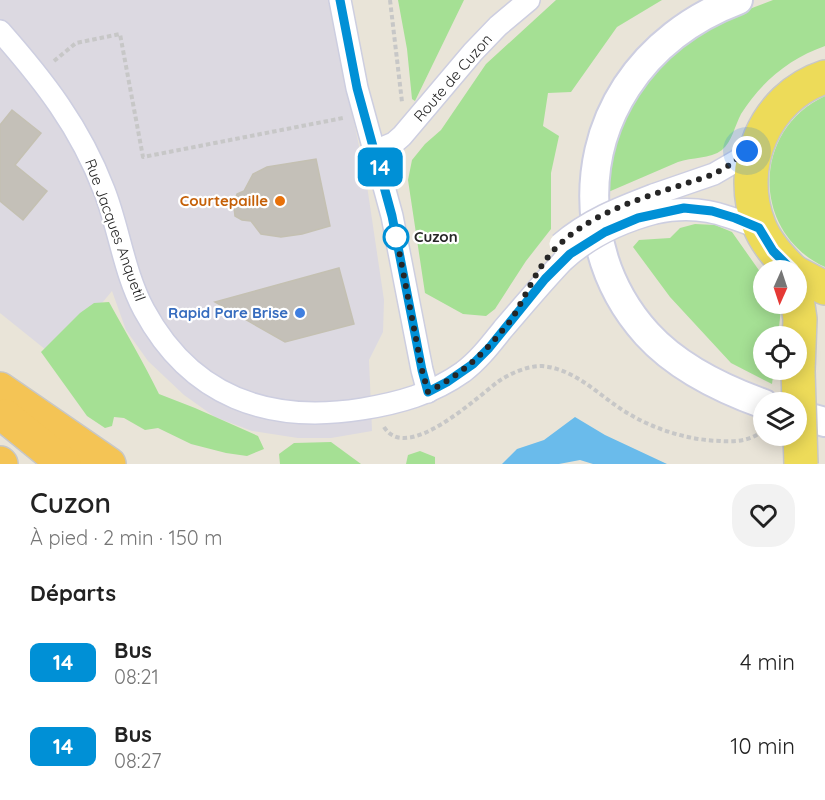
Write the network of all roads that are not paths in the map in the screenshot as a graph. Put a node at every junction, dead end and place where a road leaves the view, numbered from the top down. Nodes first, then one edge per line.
1 (340, 0) edge
2 (529, 0) edge
3 (738, 0) edge
4 (0, 32) edge
5 (825, 77) edge
6 (758, 142) junction
7 (375, 151) junction
8 (654, 204) junction
9 (759, 228) junction
10 (782, 260) edge
11 (807, 279) edge
12 (825, 288) edge
13 (799, 314) edge
14 (0, 389) edge
15 (428, 392) junction
16 (753, 399) edge
17 (0, 412) edge
18 (807, 417) edge
19 (825, 422) edge
20 (64, 464) edge
21 (109, 464) edge
22 (801, 464) edge

1 - 7 street
2 - 7 street, Route de Cuzon
3 - 16 main road
4 - 15 street, Rue Jacques Anquetil
5 - 6 main road
6 - 8 street
6 - 9 main road
7 - 15 street
8 - 9 street
8 - 15 street, bridge
9 - 10 main road
11 - 12 main road
13 - 22 main road, bridge
14 - 21 highway
17 - 20 highway
18 - 19 main road

